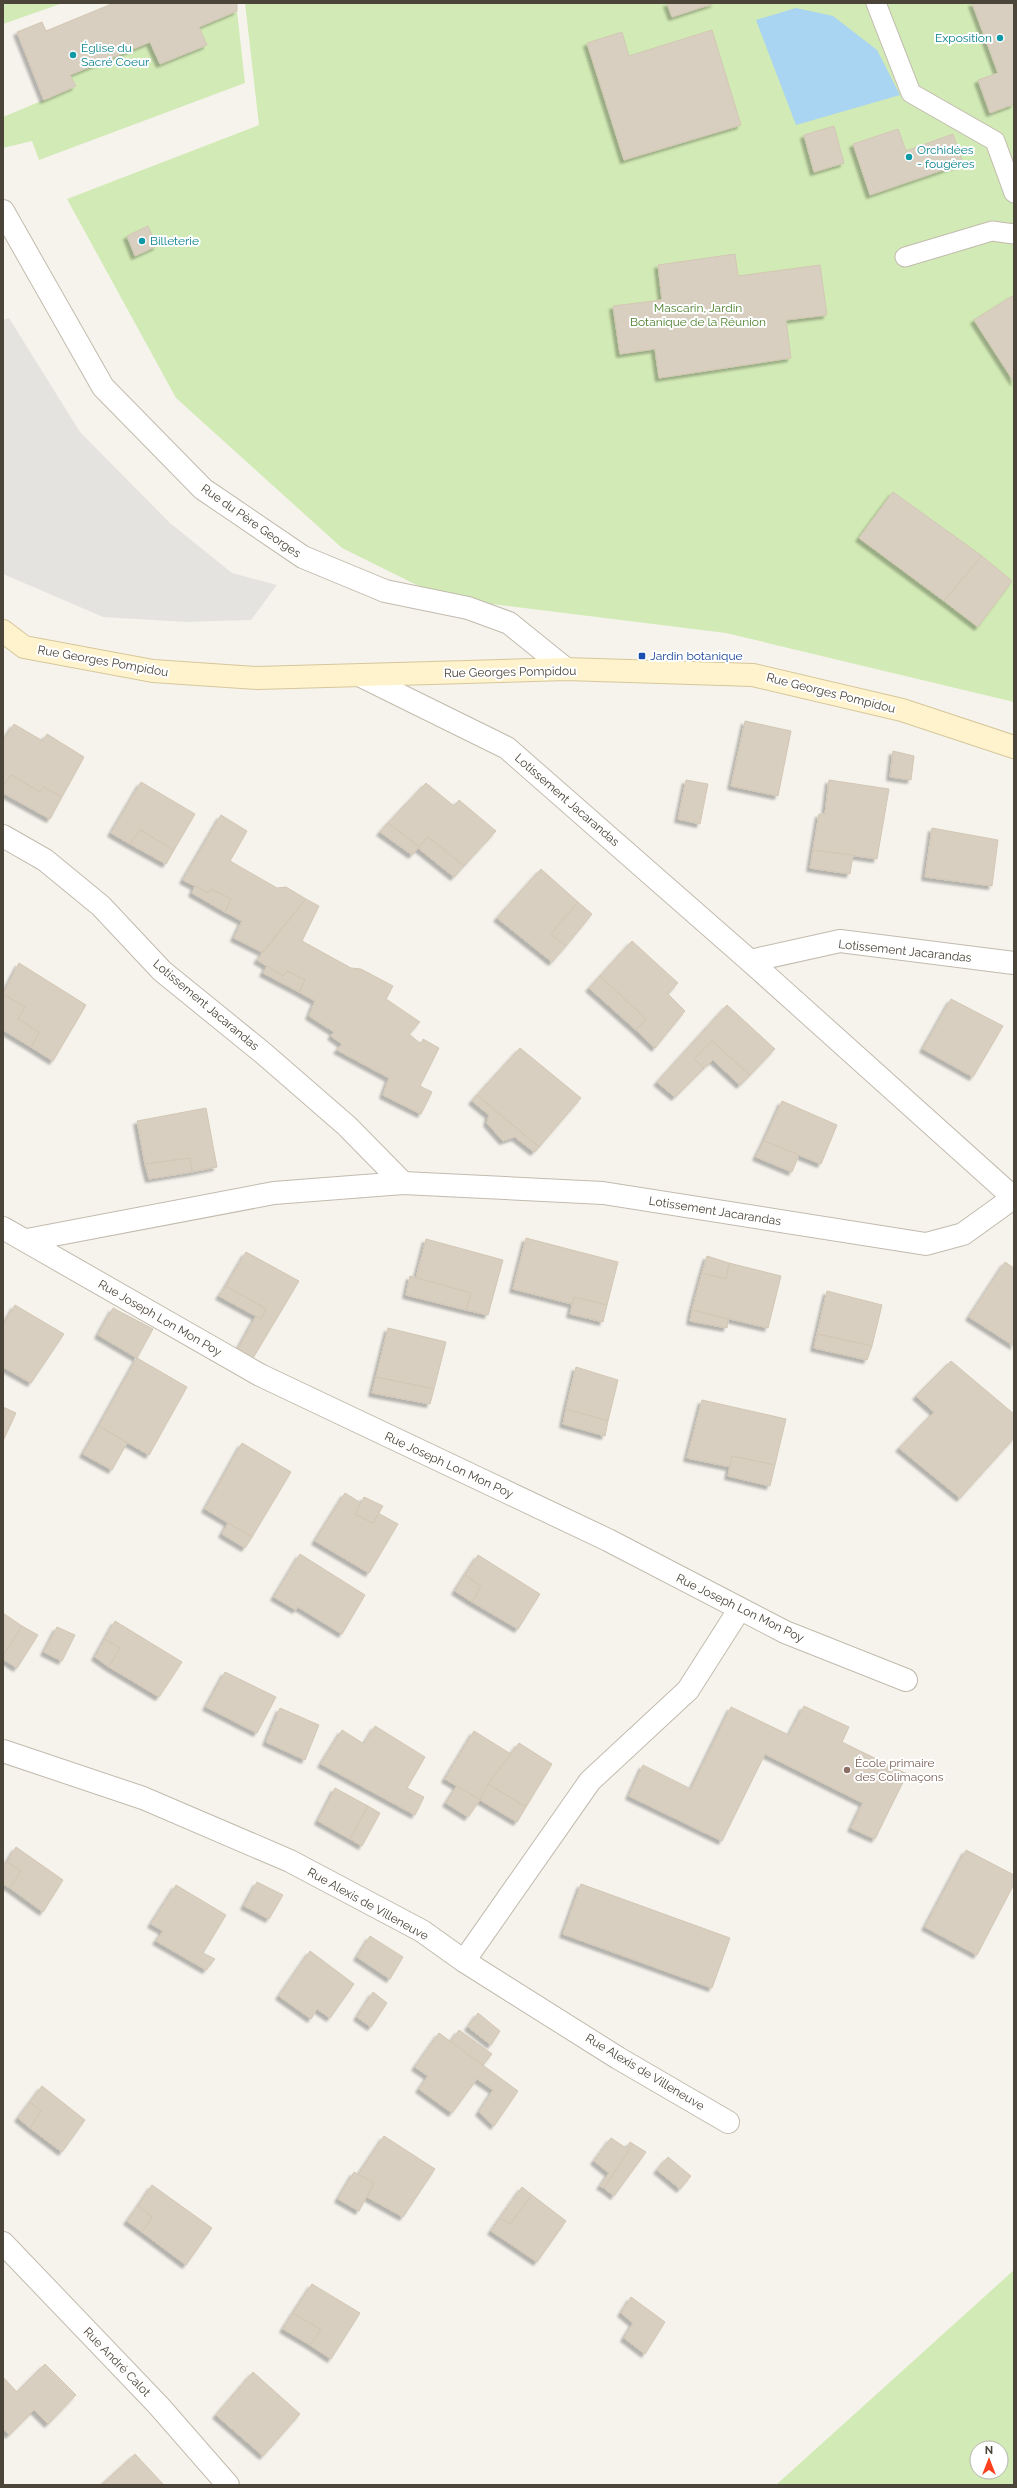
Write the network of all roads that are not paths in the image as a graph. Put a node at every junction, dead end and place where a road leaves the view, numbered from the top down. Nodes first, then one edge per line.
1 (876, 3) edge
2 (1014, 193) edge
3 (3, 211) edge
4 (1014, 234) edge
5 (905, 257) dead end
6 (3, 631) edge
7 (566, 670) junction
8 (361, 676) junction
9 (1014, 747) edge
10 (3, 836) edge
11 (750, 961) junction
12 (1014, 963) edge
13 (403, 1183) junction
14 (1013, 1198) edge
15 (3, 1228) edge
16 (27, 1240) junction
17 (738, 1610) junction
18 (906, 1680) dead end
19 (3, 1751) edge
20 (464, 1961) junction
21 (728, 2122) dead end
22 (3, 2243) edge
23 (228, 2485) edge

1 - 2 lane
3 - 7 street, Rue du Père Georges
4 - 5 lane
6 - 8 main road, Rue Georges Pompidou
7 - 8 main road, Rue Georges Pompidou
7 - 9 main road, Rue Georges Pompidou
8 - 11 street, Lotissement Jacarandas
10 - 13 street, Lotissement Jacarandas
11 - 12 street, Lotissement Jacarandas
11 - 14 street, Lotissement Jacarandas
13 - 14 street, Lotissement Jacarandas
13 - 16 street, Lotissement Jacarandas
15 - 16 street, Rue Joseph Lon Mon Poy
16 - 17 street, Rue Joseph Lon Mon Poy
17 - 18 street, Rue Joseph Lon Mon Poy
17 - 20 street
19 - 20 street, Rue Alexis de Villeneuve
20 - 21 street, Rue Alexis de Villeneuve
22 - 23 street, Rue André Calot

